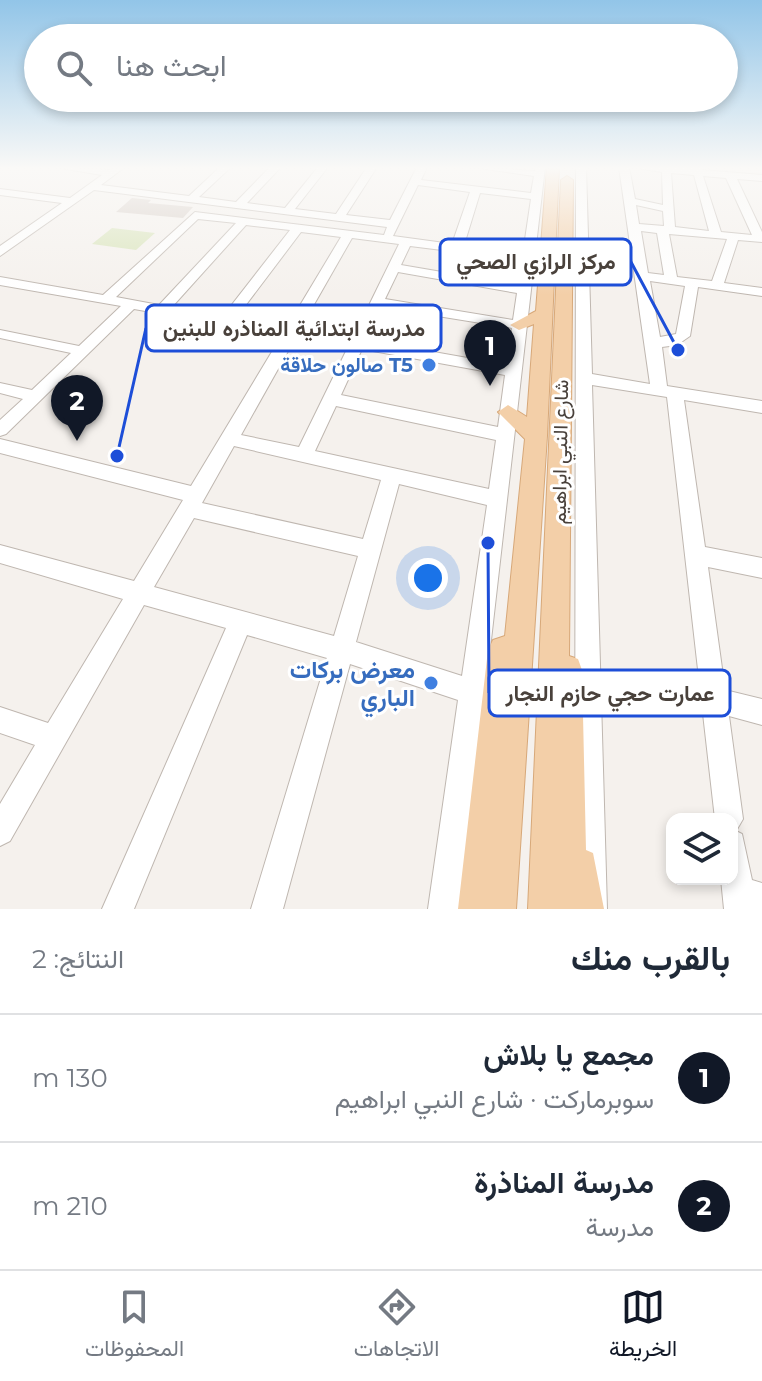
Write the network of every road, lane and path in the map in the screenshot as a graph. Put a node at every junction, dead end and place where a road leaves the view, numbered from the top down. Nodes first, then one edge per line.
1 (58, 209) edge
2 (275, 209) edge
3 (344, 209) edge
4 (400, 209) edge
5 (469, 209) edge
6 (548, 209) edge
7 (555, 209) edge
8 (557, 209) edge
9 (561, 209) edge
10 (631, 209) edge
11 (669, 209) edge
12 (709, 209) edge
13 (746, 209) edge
14 (288, 211) joint
15 (339, 217) junction
16 (243, 222) junction
17 (393, 224) junction
18 (634, 227) junction
19 (297, 229) junction
20 (666, 230) junction
21 (716, 234) junction
22 (348, 235) junction
23 (734, 236) junction
24 (760, 239) edge
25 (386, 240) junction
26 (406, 242) junction
27 (457, 248) junction
28 (0, 252) edge
29 (528, 257) junction
30 (394, 268) junction
31 (642, 276) junction
32 (671, 280) junction
33 (0, 281) edge
34 (692, 283) junction
35 (717, 286) junction
36 (524, 290) junction
37 (762, 292) edge
38 (106, 299) junction
39 (378, 302) junction
40 (131, 304) junction
41 (163, 309) junction
42 (544, 313) junction
43 (226, 321) junction
44 (519, 325) junction
45 (289, 332) junction
46 (0, 334) edge
47 (654, 342) junction
48 (357, 344) junction
49 (82, 351) junction
50 (513, 371) junction
51 (582, 378) junction
52 (0, 388) edge
53 (667, 392) junction
54 (36, 396) junction
55 (330, 399) junction
56 (762, 407) edge
57 (508, 412) junction
58 (0, 430) edge
59 (505, 435) junction
60 (536, 436) junction
61 (227, 438) junction
62 (0, 446) edge
63 (304, 455) junction
64 (392, 475) junction
65 (545, 497) junction
66 (497, 499) junction
67 (190, 502) junction
68 (370, 550) junction
69 (0, 554) edge
70 (697, 555) junction
71 (762, 568) edge
72 (138, 591) junction
73 (241, 621) junction
74 (342, 650) junction
75 (714, 700) junction
76 (493, 708) junction
77 (762, 712) edge
78 (0, 720) edge
79 (54, 738) junction
80 (559, 741) junction
81 (728, 813) edge
82 (0, 831) edge
83 (738, 866) edge
84 (747, 900) edge
85 (118, 909) edge
86 (267, 909) edge
87 (444, 909) edge
88 (477, 909) edge
89 (497, 909) edge
90 (547, 909) edge
91 (568, 909) edge
92 (585, 909) edge
93 (591, 909) edge

1 - 28 street
2 - 14 street
3 - 15 street
4 - 17 street
5 - 27 street
6 - 29 street
7 - 42 main road, شارع النبي ابراهيم
8 - 65 main road, شارع النبي ابراهيم
9 - 51 street
10 - 18 street
11 - 20 street
12 - 21 street
13 - 24 street
14 - 15 street
15 - 17 street
16 - 19 street
16 - 38 street
16 - 41 street
17 - 25 street
18 - 20 street
18 - 31 street
19 - 22 street
19 - 43 street
20 - 21 street
20 - 32 street
21 - 23 street
22 - 25 street
22 - 45 street
23 - 24 street
23 - 35 street
25 - 26 street
26 - 27 street
26 - 30 street
27 - 29 street
29 - 36 street
30 - 36 street
30 - 39 street
31 - 32 street
31 - 47 street
32 - 34 street
33 - 38 street
34 - 35 street
34 - 47 street
35 - 37 street
36 - 44 street
38 - 40 street
39 - 44 street
39 - 48 street
40 - 41 street
40 - 49 street
41 - 43 street
42 - 44 main road
42 - 60 main road, شارع النبي ابراهيم
43 - 45 street
44 - 50 street
45 - 48 street
45 - 61 street
46 - 49 street
47 - 53 street
48 - 50 street
48 - 55 street
49 - 54 street
50 - 57 street
51 - 53 street
51 - 93 street
52 - 54 street
53 - 56 street
53 - 70 street
54 - 58 street
55 - 59 street
55 - 63 street
57 - 59 street
57 - 60 main road
59 - 66 street
60 - 65 main road, شارع النبي ابراهيم
61 - 63 street
61 - 67 street
62 - 67 street
63 - 64 street
64 - 66 street
64 - 68 street
65 - 76 main road
65 - 80 main road
66 - 76 street
67 - 68 street
67 - 72 street
68 - 74 street
69 - 72 street
70 - 71 street
70 - 75 street
72 - 73 street
72 - 79 street
73 - 74 street
73 - 85 street
74 - 76 street
74 - 86 street
75 - 77 street
75 - 81 street
76 - 87 street
76 - 88 main road
76 - 89 main road
78 - 79 street
79 - 82 street
80 - 90 main road
80 - 91 main road
80 - 92 main road
83 - 84 street

